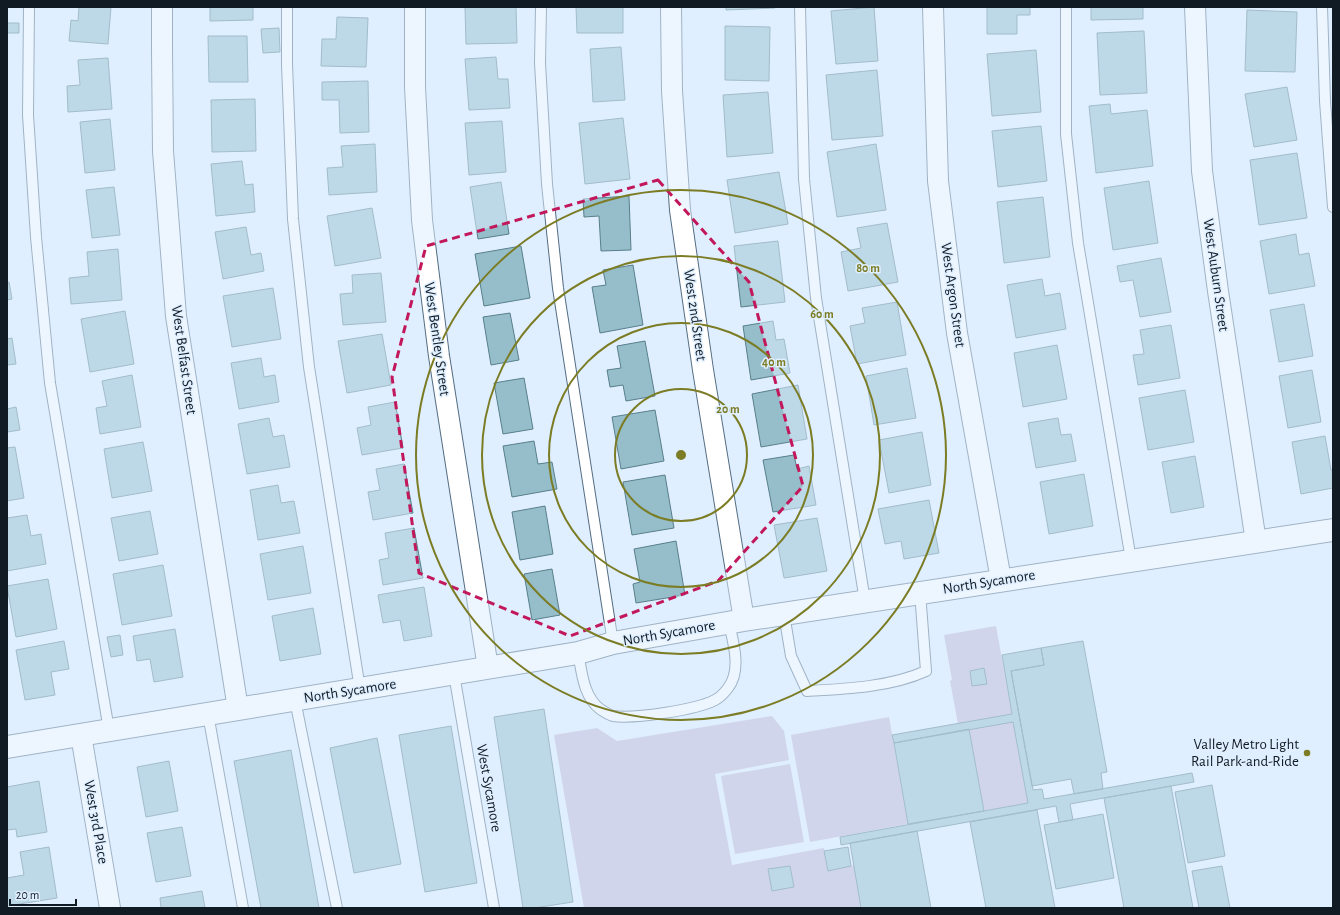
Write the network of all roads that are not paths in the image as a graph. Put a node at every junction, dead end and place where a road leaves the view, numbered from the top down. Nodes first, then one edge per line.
1 (29, 7) edge
2 (162, 7) edge
3 (286, 7) edge
4 (415, 7) edge
5 (541, 7) edge
6 (671, 7) edge
7 (800, 7) edge
8 (933, 7) edge
9 (1066, 7) edge
10 (1195, 7) edge
11 (1322, 7) edge
12 (1329, 101) edge
13 (1333, 207) edge
14 (1333, 530) edge
15 (1256, 542) junction
16 (1131, 560) junction
17 (1001, 580) junction
18 (920, 592) junction
19 (865, 601) junction
20 (784, 614) junction
21 (737, 621) junction
22 (613, 643) junction
23 (578, 653) junction
24 (488, 668) junction
25 (454, 674) junction
26 (360, 689) junction
27 (295, 700) junction
28 (238, 709) junction
29 (208, 714) junction
30 (109, 730) junction
31 (81, 735) junction
32 (7, 747) edge
33 (110, 908) edge
34 (243, 908) edge
35 (337, 908) edge
36 (494, 908) edge

1 - 30 lane
2 - 28 street, West Belfast Street
3 - 26 lane
4 - 24 street, West Bentley Street
5 - 22 lane
6 - 21 street, West 2nd Street
7 - 19 lane
8 - 17 street, West Argon Street
9 - 16 lane
10 - 15 street, West Auburn Street
11 - 12 lane
12 - 13 lane
14 - 15 street, North Sycamore
15 - 16 street, North Sycamore
16 - 17 street, North Sycamore
17 - 18 street, North Sycamore
18 - 19 street, North Sycamore
18 - 20 lane
19 - 20 street, North Sycamore
20 - 21 street, North Sycamore
21 - 22 street, North Sycamore
21 - 23 lane
22 - 23 street, North Sycamore
23 - 24 street, North Sycamore
24 - 25 street, North Sycamore
25 - 26 street, North Sycamore
25 - 36 lane, West Sycamore
26 - 27 street, North Sycamore
27 - 28 street, North Sycamore
27 - 35 lane
28 - 29 street, North Sycamore
29 - 30 street, North Sycamore
29 - 34 lane
30 - 31 street, North Sycamore
31 - 32 street, North Sycamore
31 - 33 street, West 3rd Place

